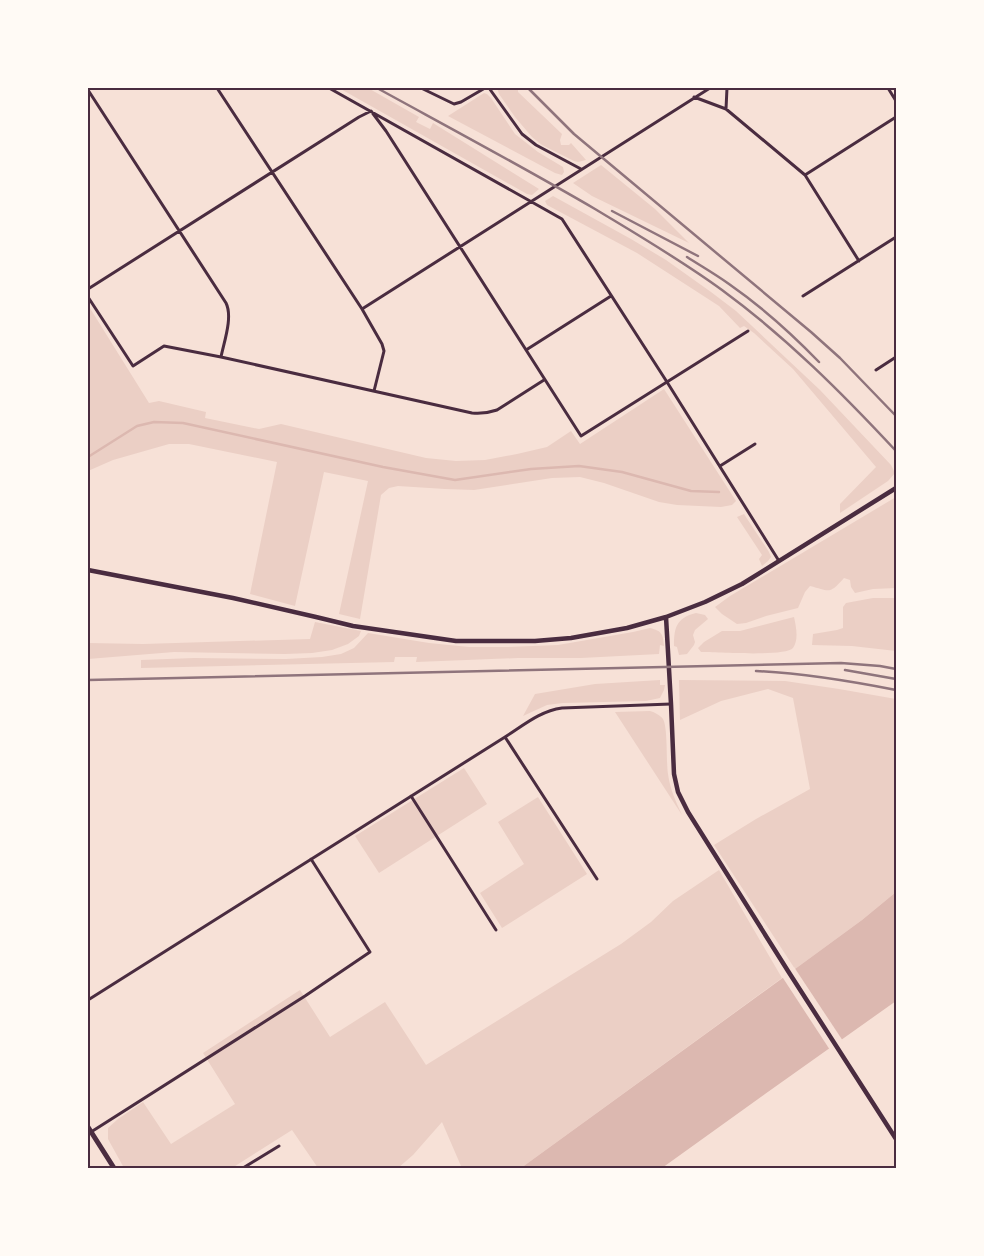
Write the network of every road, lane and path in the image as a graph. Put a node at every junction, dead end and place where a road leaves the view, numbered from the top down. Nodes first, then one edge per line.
1 (217, 88) edge
2 (329, 88) edge
3 (421, 88) edge
4 (484, 88) edge
5 (490, 88) edge
6 (710, 88) edge
7 (728, 88) edge
8 (888, 88) edge
9 (88, 90) edge
10 (694, 97) junction
11 (896, 101) edge
12 (726, 109) junction
13 (371, 110) junction
14 (896, 117) edge
15 (581, 169) junction
16 (272, 172) junction
17 (805, 175) junction
18 (530, 201) junction
19 (179, 231) junction
20 (896, 237) edge
21 (460, 246) junction
22 (859, 261) junction
23 (88, 288) edge
24 (611, 296) junction
25 (803, 296) dead end
26 (88, 297) edge
27 (362, 309) junction
28 (748, 331) dead end
29 (526, 350) junction
30 (221, 357) junction
31 (896, 357) edge
32 (876, 370) dead end
33 (544, 380) junction
34 (667, 382) junction
35 (374, 391) junction
36 (756, 444) dead end
37 (720, 466) junction
38 (896, 488) edge
39 (780, 561) junction
40 (88, 570) edge
41 (666, 617) junction
42 (672, 704) junction
43 (506, 737) junction
44 (411, 796) junction
45 (311, 859) junction
46 (597, 879) dead end
47 (496, 930) dead end
48 (88, 1000) edge
49 (89, 1130) edge
50 (896, 1139) edge
51 (279, 1146) dead end
52 (114, 1168) edge
53 (243, 1168) edge

1 - 16 street
2 - 13 street
3 - 4 street
5 - 15 street
6 - 10 street
7 - 12 street
8 - 11 street
9 - 19 street
10 - 12 street
10 - 15 street
12 - 17 street
13 - 16 street
13 - 18 street
13 - 21 street
14 - 17 street
15 - 18 street
16 - 19 street
16 - 27 street
17 - 22 street
18 - 21 street
18 - 24 street
19 - 23 street
19 - 30 street
20 - 22 street
21 - 27 street
21 - 29 street
22 - 25 street
24 - 29 street
24 - 34 street
26 - 30 street
27 - 35 street
28 - 34 street
29 - 33 street
30 - 35 street
31 - 32 street
33 - 34 street
33 - 35 street
34 - 37 street
36 - 37 street
37 - 39 street
38 - 39 street
39 - 41 street
40 - 41 street
41 - 42 street
42 - 43 street
42 - 50 street
43 - 44 street
43 - 46 street
44 - 45 street
44 - 47 street
45 - 48 street
45 - 49 street
49 - 52 main road
51 - 53 street

